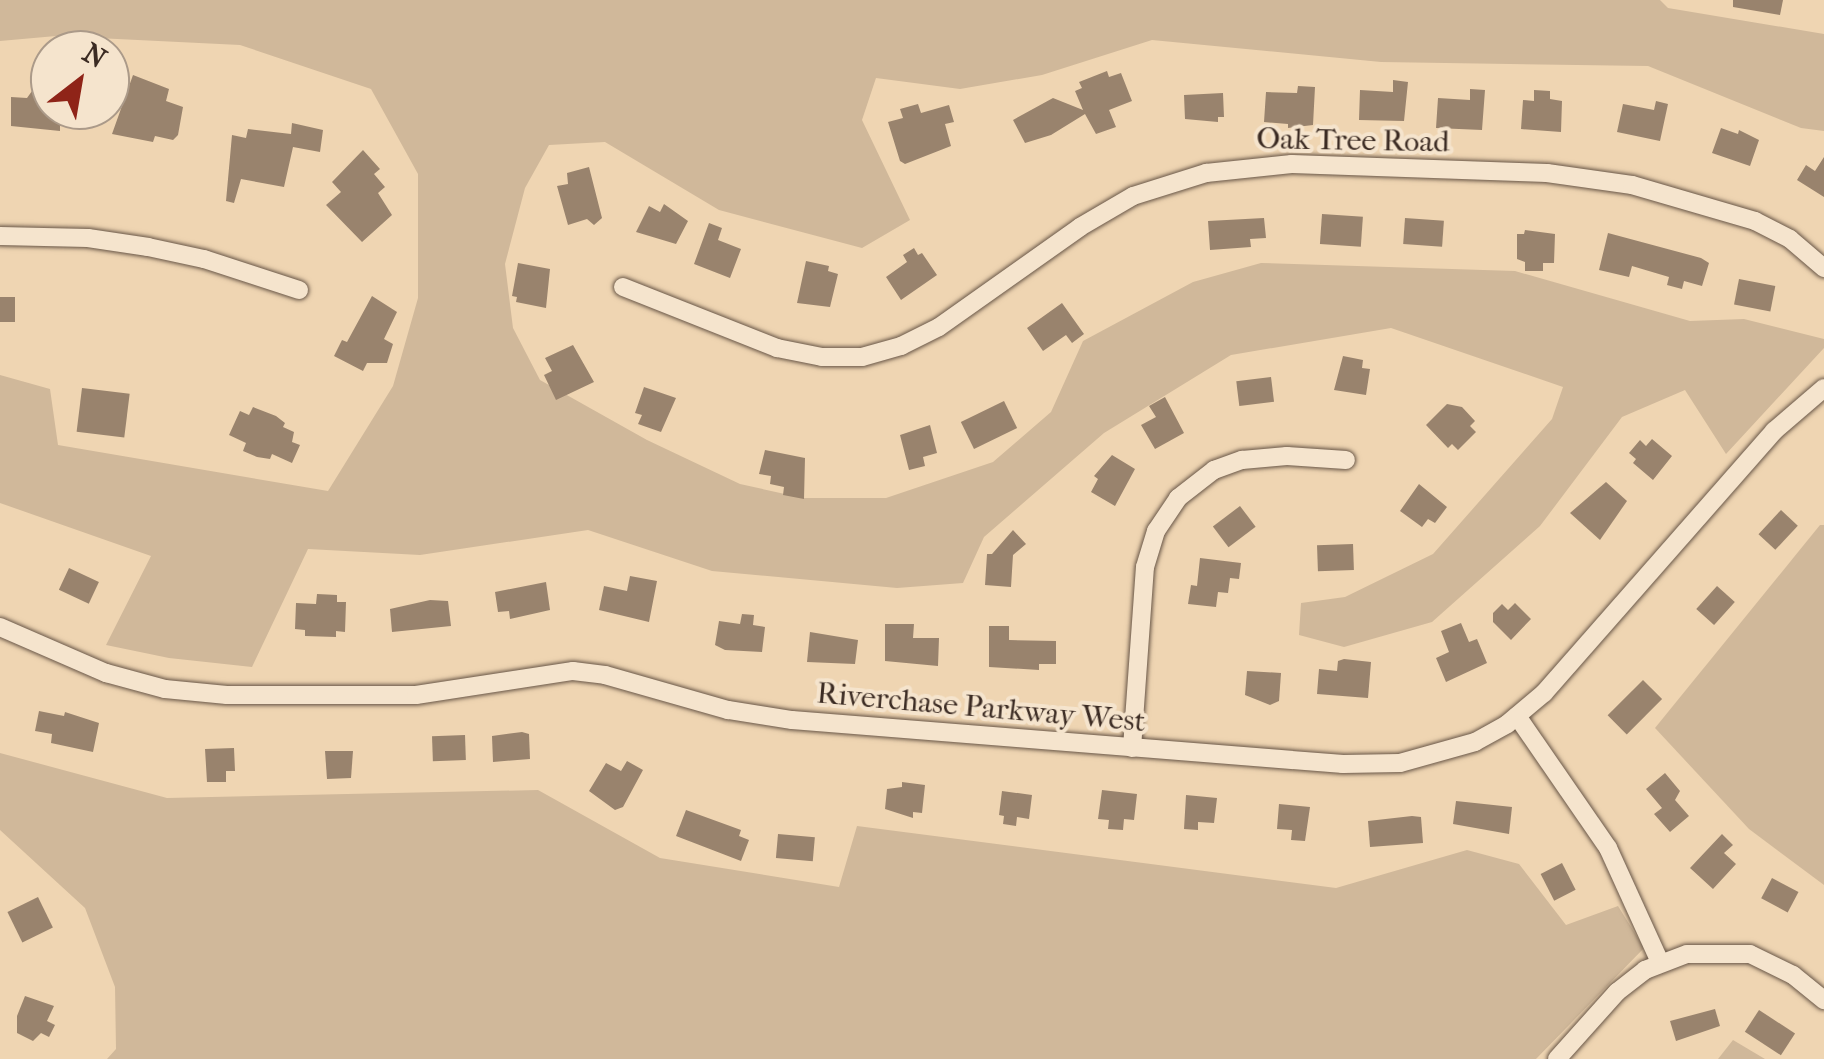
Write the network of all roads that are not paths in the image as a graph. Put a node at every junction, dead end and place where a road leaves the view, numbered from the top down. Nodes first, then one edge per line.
1 (0, 236) edge
2 (1824, 268) edge
3 (623, 288) dead end
4 (299, 290) dead end
5 (1824, 388) edge
6 (1346, 460) dead end
7 (0, 627) edge
8 (1518, 716) junction
9 (1132, 748) junction
10 (1660, 962) junction
11 (1824, 1000) edge
12 (1557, 1059) edge

1 - 4 street
2 - 3 street, Oak Tree Road
5 - 8 street, Riverchase Parkway West
6 - 9 street
7 - 9 street, Riverchase Parkway West
8 - 9 street, Riverchase Parkway West
8 - 10 street
10 - 11 street
10 - 12 street

